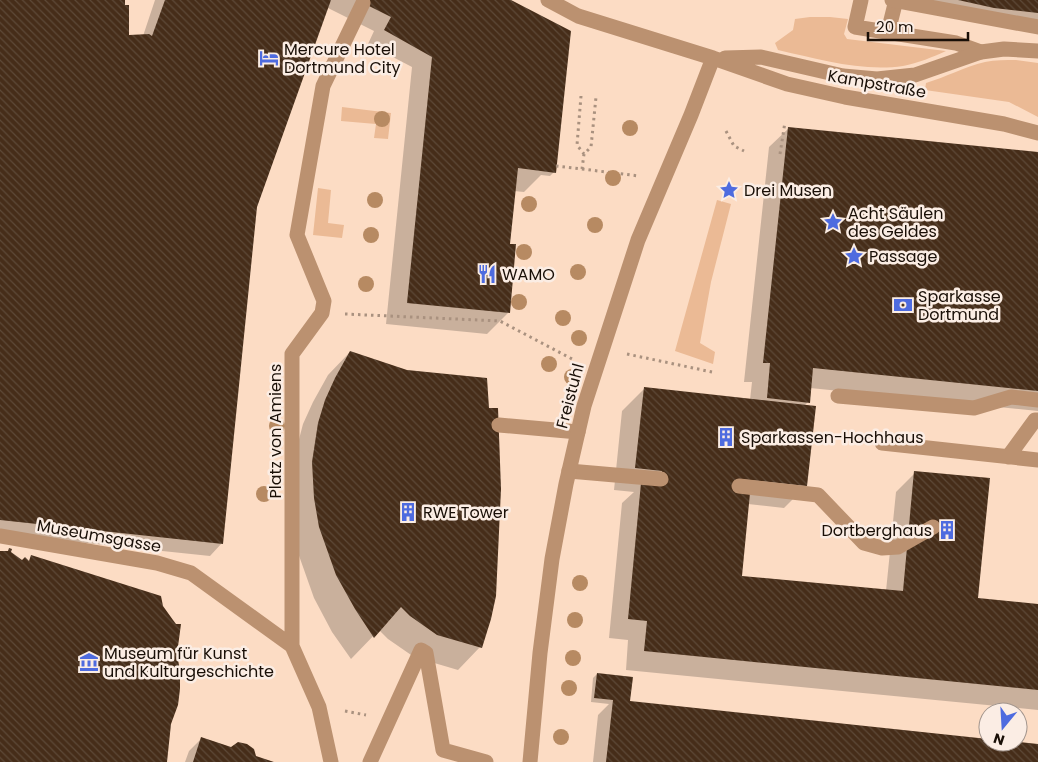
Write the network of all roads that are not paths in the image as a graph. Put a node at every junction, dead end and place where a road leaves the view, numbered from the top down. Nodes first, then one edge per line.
1 (548, 0) edge
2 (861, 0) edge
3 (895, 0) edge
4 (362, 3) dead end
5 (1038, 27) edge
6 (888, 32) junction
7 (1038, 51) edge
8 (981, 52) junction
9 (714, 58) junction
10 (1038, 133) edge
11 (838, 396) dead end
12 (1038, 400) edge
13 (1038, 420) edge
14 (499, 424) dead end
15 (578, 432) junction
16 (882, 443) dead end
17 (1008, 457) junction
18 (1038, 460) edge
19 (569, 472) junction
20 (661, 479) dead end
21 (739, 486) dead end
22 (933, 527) dead end
23 (0, 536) edge
24 (292, 646) junction
25 (331, 762) edge
26 (370, 762) edge
27 (486, 762) edge
28 (530, 762) edge

1 - 9 street, Kampstraße
2 - 6 street, Kampstraße
3 - 5 street
3 - 6 street
4 - 24 street, Platz von Amiens
6 - 8 street, Kampstraße
7 - 8 street, Kampstraße
8 - 9 street, Kampstraße
9 - 10 street, Kampstraße
9 - 15 street, Freistuhl
11 - 12 street
13 - 17 street
14 - 15 street
15 - 19 street, Freistuhl
16 - 17 street
17 - 18 street
19 - 20 street
19 - 28 street, Freistuhl
21 - 22 street
23 - 24 street, Museumsgasse
24 - 25 street, Platz von Amiens
26 - 27 street

